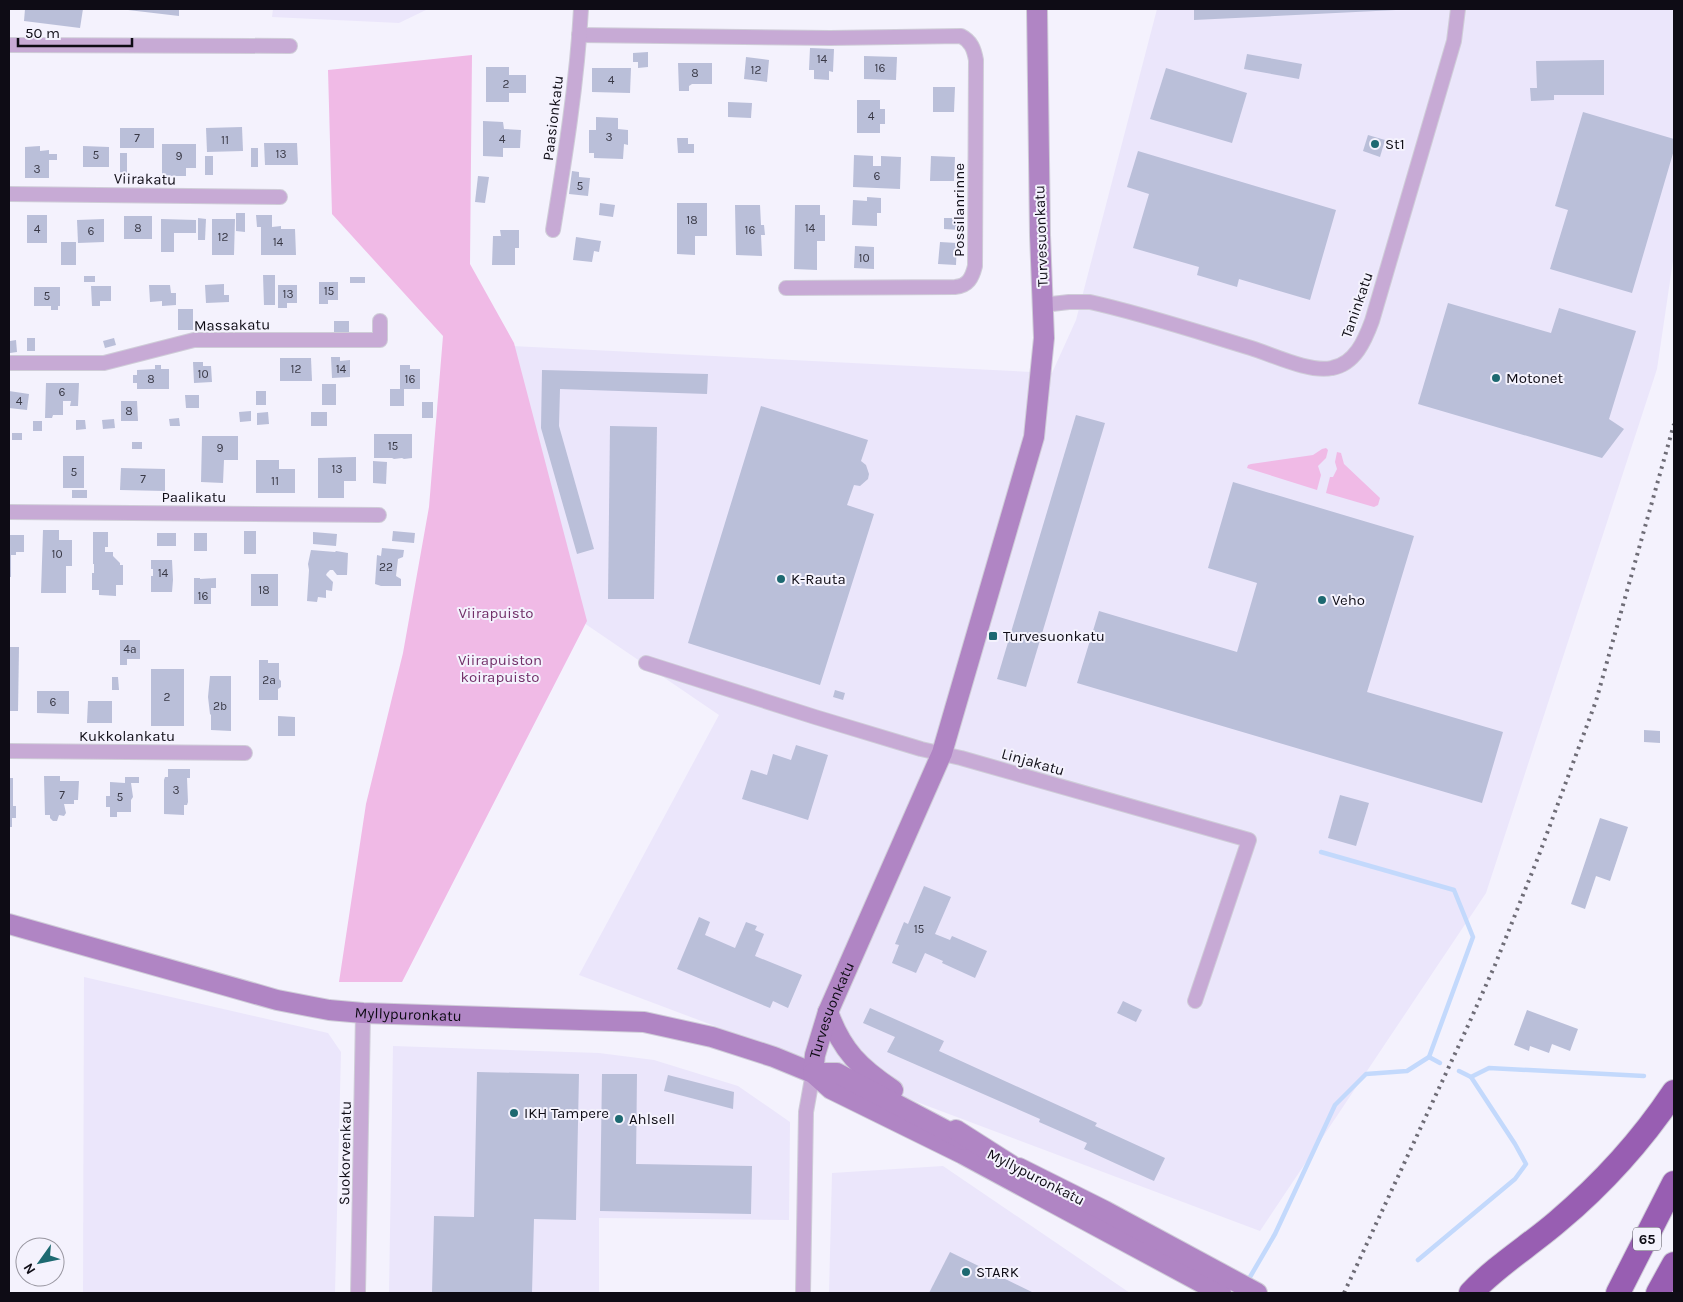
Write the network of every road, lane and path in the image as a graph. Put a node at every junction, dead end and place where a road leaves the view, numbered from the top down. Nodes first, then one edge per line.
1 (581, 9) edge
2 (1037, 9) edge
3 (1458, 9) edge
4 (579, 35) junction
5 (9, 45) edge
6 (290, 46) dead end
7 (9, 194) edge
8 (280, 197) dead end
9 (553, 230) dead end
10 (786, 288) dead end
11 (1043, 306) junction
12 (380, 321) dead end
13 (9, 363) edge
14 (9, 512) edge
15 (379, 515) dead end
16 (646, 663) dead end
17 (9, 751) edge
18 (245, 753) dead end
19 (942, 753) junction
20 (9, 924) edge
21 (1195, 1001) dead end
22 (828, 1012) junction
23 (363, 1013) junction
24 (813, 1073) junction
25 (1674, 1092) edge
26 (1011, 1165) junction
27 (1674, 1183) edge
28 (1674, 1264) edge
29 (1674, 1288) edge
30 (358, 1293) edge
31 (804, 1293) edge
32 (1221, 1293) edge
33 (1257, 1293) edge
34 (1471, 1293) edge
35 (1618, 1293) edge
36 (1658, 1293) edge
37 (1664, 1293) edge

1 - 4 street, Paasionkatu
2 - 11 main road, Turvesuonkatu
3 - 11 street, Taninkatu
4 - 9 street, Paasionkatu
4 - 10 street, Possilanrinne
5 - 6 street
7 - 8 street, Viirakatu
11 - 19 main road, Turvesuonkatu
12 - 13 street, Massakatu
14 - 15 street, Paalikatu
16 - 19 street, Linjakatu
17 - 18 street, Kukkolankatu
19 - 21 street, Linjakatu
19 - 22 main road, Turvesuonkatu
20 - 23 main road, Myllypuronkatu
22 - 24 main road, Turvesuonkatu
22 - 26 main road
23 - 24 main road, Myllypuronkatu
23 - 30 street, Suokorvenkatu
24 - 26 main road, Myllypuronkatu
24 - 31 street, Turvesuonkatu
24 - 32 main road, Myllypuronkatu
25 - 34 highway
26 - 33 main road, Myllypuronkatu
27 - 35 highway, 65
28 - 36 highway, 65
29 - 37 highway

